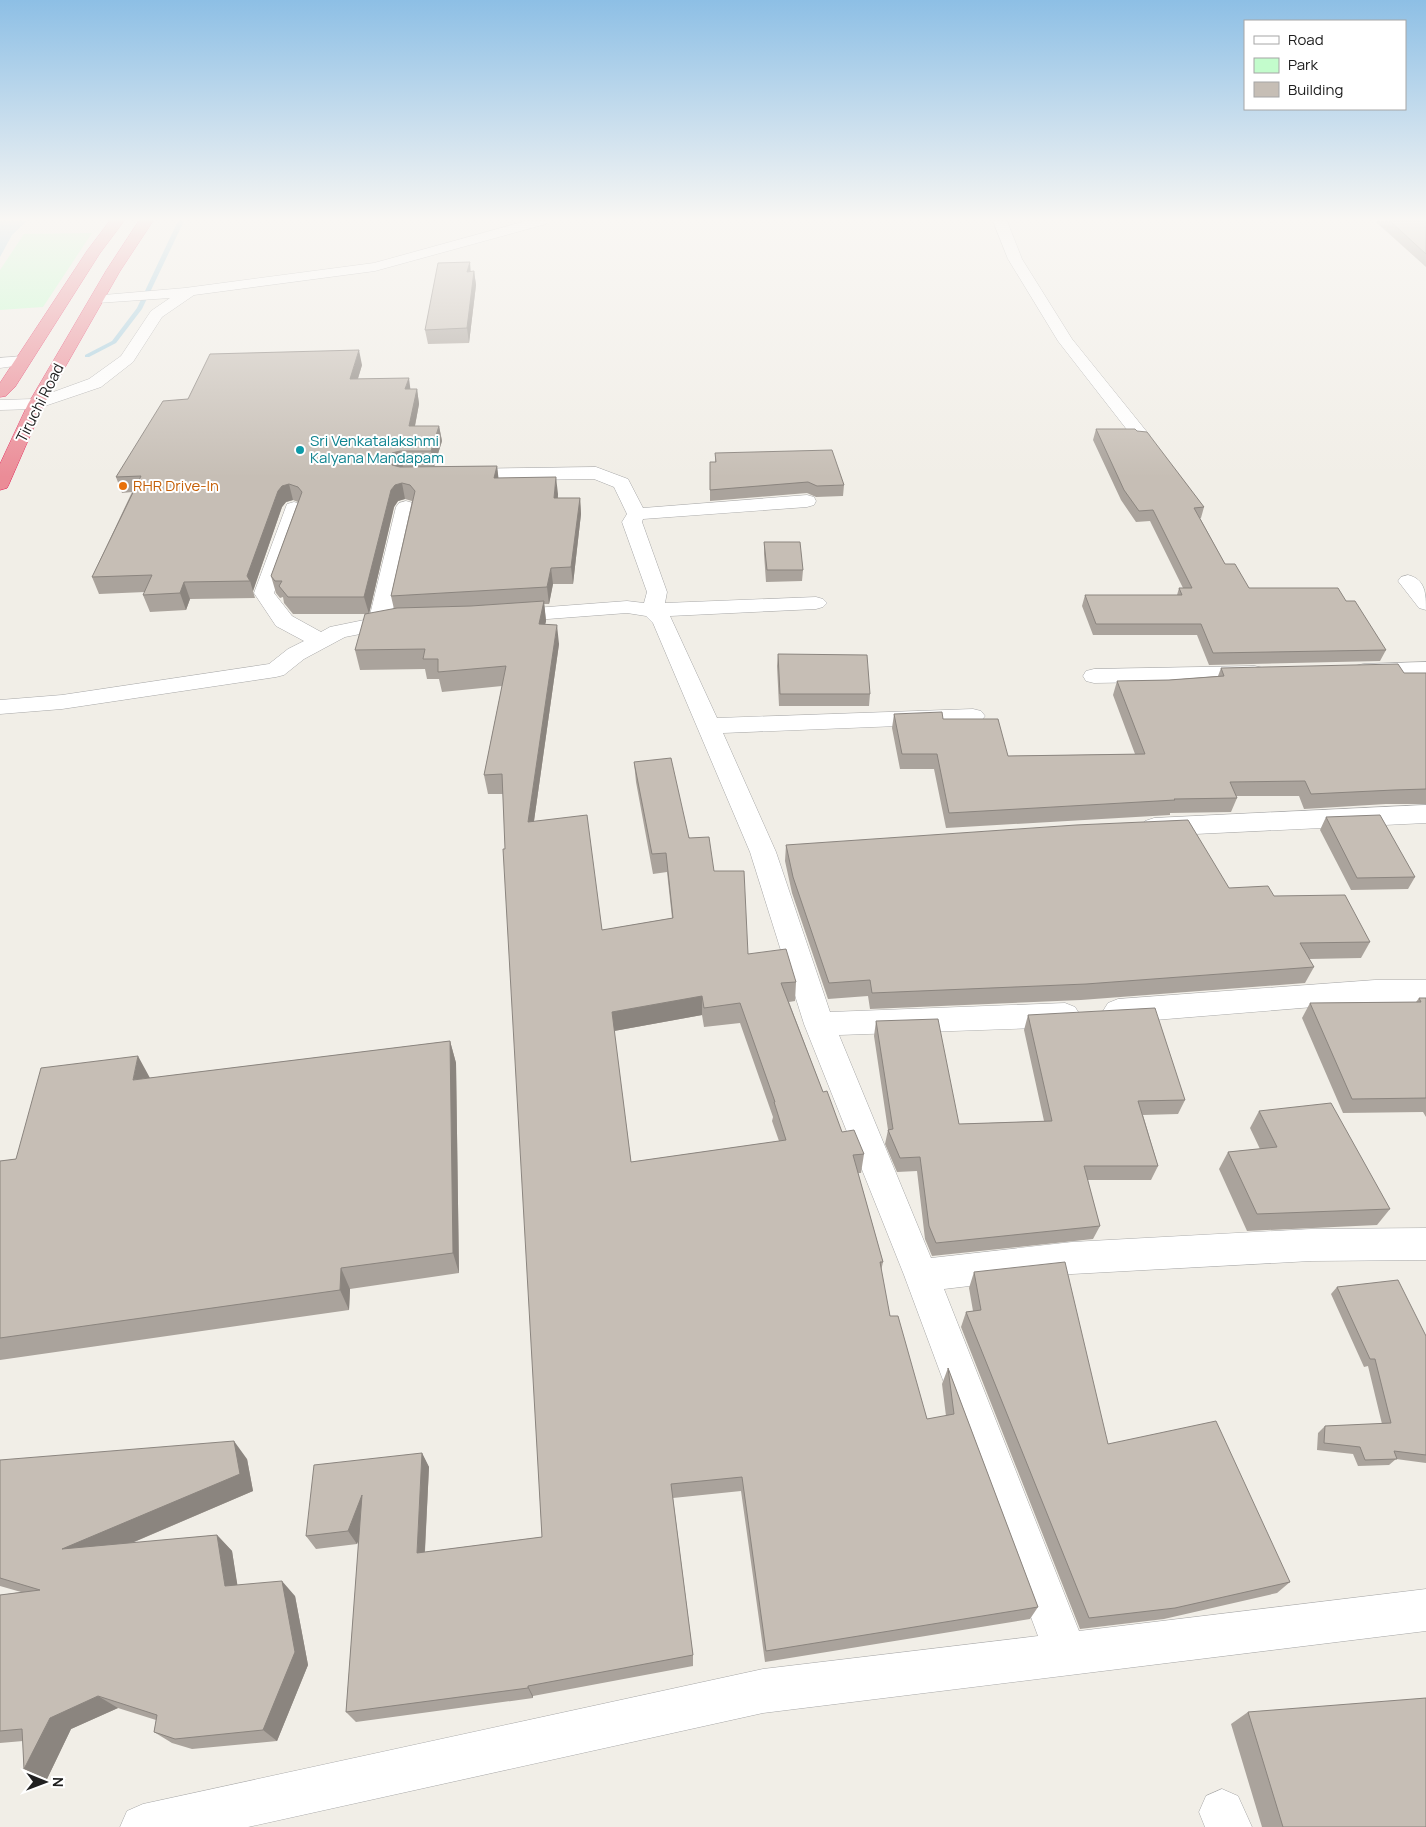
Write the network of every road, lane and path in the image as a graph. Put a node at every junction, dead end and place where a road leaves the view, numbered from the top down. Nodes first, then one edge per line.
1 (58, 306) edge
2 (93, 306) edge
3 (167, 306) edge
4 (1044, 306) edge
5 (23, 361) junction
6 (0, 363) edge
7 (0, 392) edge
8 (36, 404) junction
9 (0, 406) edge
10 (1142, 436) edge
11 (442, 475) edge
12 (0, 484) edge
13 (807, 501) edge
14 (406, 506) edge
15 (294, 508) edge
16 (637, 514) junction
17 (1408, 581) dead end
18 (816, 603) dead end
19 (1426, 604) edge
20 (653, 610) junction
21 (483, 618) edge
22 (419, 620) edge
23 (379, 624) junction
24 (321, 642) junction
25 (1426, 669) edge
26 (1338, 671) edge
27 (1280, 672) edge
28 (1094, 676) dead end
29 (0, 707) edge
30 (972, 716) dead end
31 (709, 726) junction
32 (1426, 814) edge
33 (1128, 828) edge
34 (1426, 991) edge
35 (820, 1024) junction
36 (1426, 1244) edge
37 (921, 1275) junction
38 (1426, 1610) edge
39 (1066, 1653) junction
40 (143, 1827) edge

1 - 5 highway
2 - 8 highway, Tiruchi Road
3 - 8 street
4 - 10 street
5 - 6 street
5 - 7 highway
8 - 9 street
8 - 12 highway, Tiruchi Road
11 - 16 street
13 - 16 street
14 - 23 street
15 - 24 street
16 - 20 street
17 - 19 street
18 - 20 street
20 - 21 street
20 - 31 street
22 - 23 street
23 - 24 street
24 - 29 street
25 - 26 street
27 - 28 street
30 - 31 street
31 - 35 street
32 - 33 street
34 - 35 street
35 - 37 street
36 - 37 street
37 - 39 street
38 - 39 street
39 - 40 street

